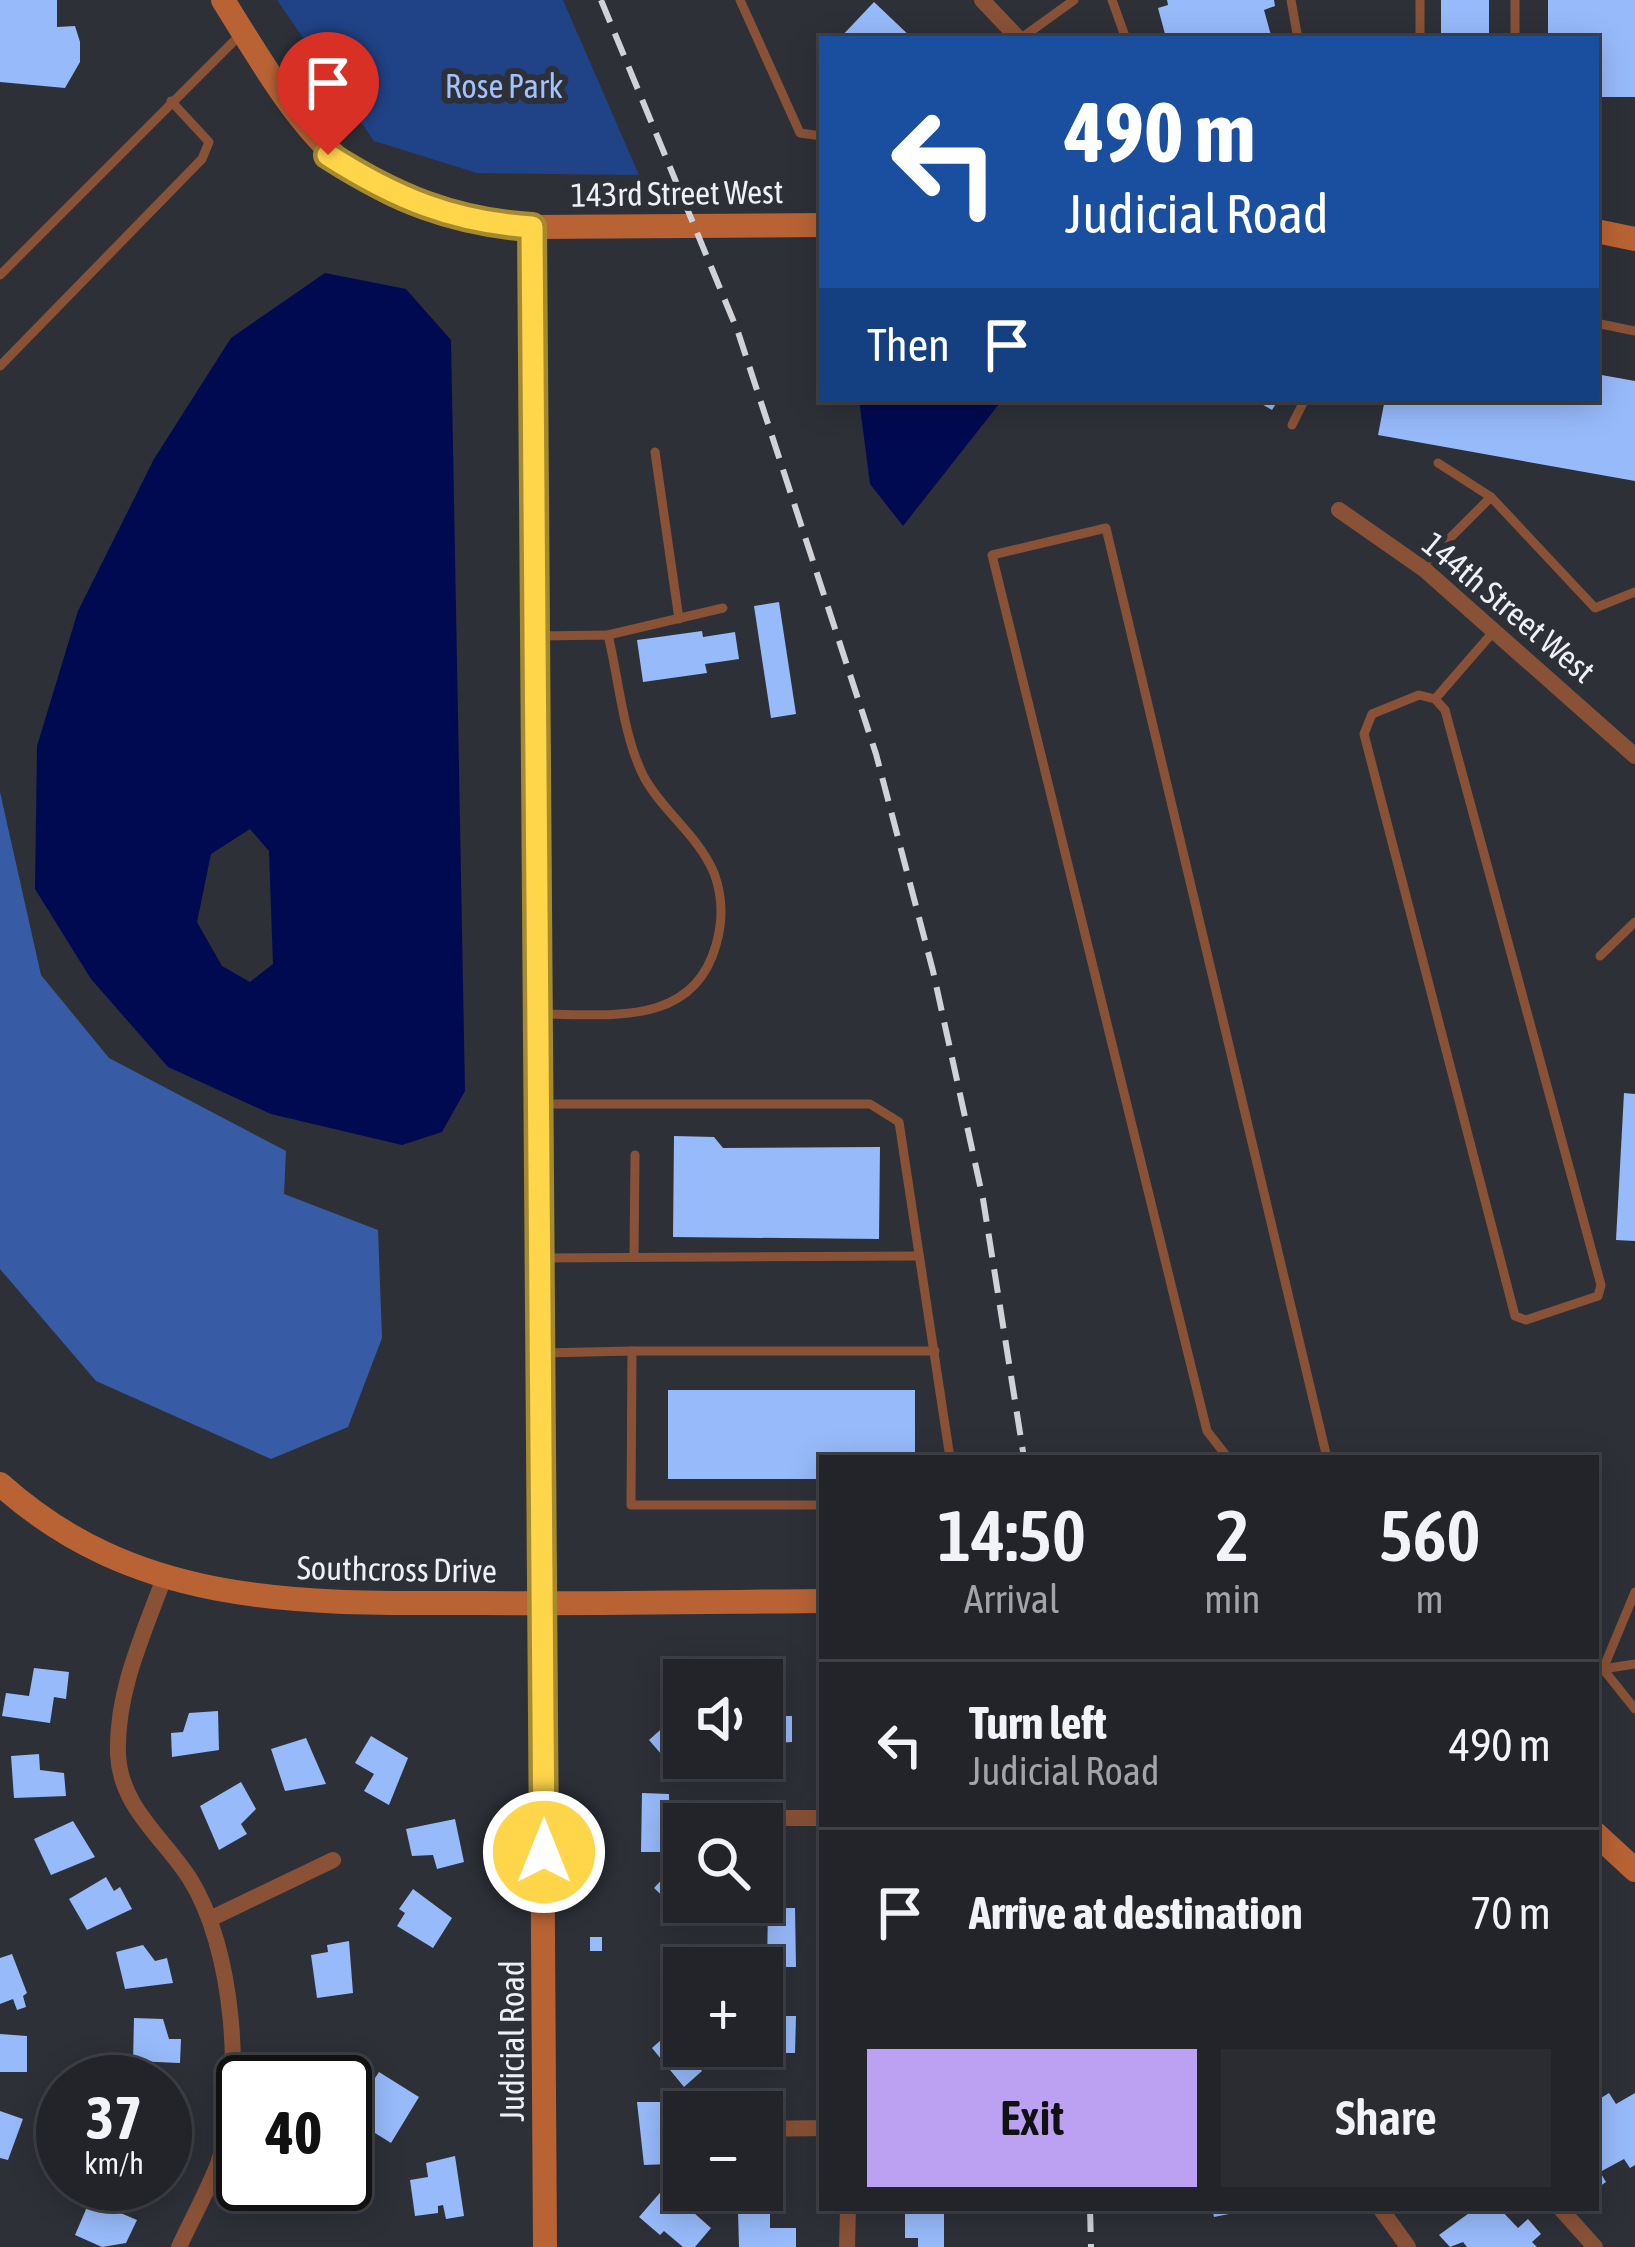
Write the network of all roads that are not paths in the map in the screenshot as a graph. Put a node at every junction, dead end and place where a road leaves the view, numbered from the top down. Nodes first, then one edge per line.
1 (223, 0) edge
2 (740, 0) edge
3 (982, 0) edge
4 (1074, 0) edge
5 (1112, 0) edge
6 (1291, 0) edge
7 (1420, 0) edge
8 (1515, 0) edge
9 (243, 32) junction
10 (1016, 36) edge
11 (1023, 36) edge
12 (1125, 36) edge
13 (1297, 36) edge
14 (1420, 36) edge
15 (1515, 36) edge
16 (171, 100) junction
17 (819, 136) edge
18 (819, 225) edge
19 (532, 227) junction
20 (1599, 231) edge
21 (1633, 234) edge
22 (0, 275) edge
23 (1599, 323) edge
24 (1635, 331) edge
25 (0, 366) edge
26 (1304, 402) edge
27 (1292, 425) dead end
28 (656, 452) dead end
29 (1438, 464) dead end
30 (1491, 497) junction
31 (1339, 510) dead end
32 (1421, 567) junction
33 (1635, 592) edge
34 (723, 608) dead end
35 (679, 620) junction
36 (1494, 631) junction
37 (608, 635) junction
38 (536, 636) junction
39 (1435, 699) junction
40 (1635, 755) edge
41 (1635, 922) edge
42 (1600, 956) dead end
43 (539, 1014) junction
44 (540, 1104) junction
45 (634, 1156) dead end
46 (919, 1256) junction
47 (634, 1257) junction
48 (541, 1258) junction
49 (632, 1351) junction
50 (935, 1351) junction
51 (542, 1353) junction
52 (950, 1455) edge
53 (1226, 1455) edge
54 (1326, 1455) edge
55 (0, 1484) edge
56 (819, 1505) edge
57 (164, 1578) junction
58 (1635, 1592) edge
59 (819, 1600) edge
60 (544, 1603) junction
61 (1635, 1664) edge
62 (1604, 1669) junction
63 (1635, 1709) edge
64 (783, 1818) edge
65 (819, 1818) edge
66 (1599, 1837) edge
67 (332, 1861) dead end
68 (1635, 1870) edge
69 (212, 1918) junction
70 (233, 2055) edge
71 (819, 2128) edge
72 (783, 2129) edge
73 (216, 2168) edge
74 (848, 2211) edge
75 (1382, 2211) edge
76 (1563, 2211) edge
77 (179, 2247) edge
78 (545, 2247) edge
79 (847, 2247) edge
80 (1408, 2247) edge
81 (1595, 2247) edge

1 - 9 street
2 - 17 lane
3 - 10 street
4 - 11 lane
5 - 12 lane
6 - 13 lane
7 - 14 lane
8 - 15 lane
9 - 16 lane
9 - 19 street
16 - 22 lane
16 - 25 lane
18 - 19 street, 143rd Street West
19 - 38 street, Judicial Road
20 - 21 street
23 - 24 lane
26 - 27 lane
28 - 35 lane
29 - 30 lane
30 - 32 lane
30 - 33 lane
31 - 32 street, 144th Street West
32 - 36 street, 144th Street West
34 - 35 lane
35 - 37 lane
36 - 39 lane
36 - 40 street, 144th Street West
37 - 38 lane
37 - 43 lane
38 - 43 street, Judicial Road
39 - 39 lane
41 - 42 lane
43 - 44 street, Judicial Road
44 - 46 lane
44 - 48 street, Judicial Road
45 - 47 lane
46 - 47 lane
46 - 50 lane
47 - 48 lane
48 - 51 street, Judicial Road
49 - 50 lane
49 - 51 lane
49 - 56 lane
50 - 52 lane
51 - 60 street, Judicial Road
53 - 54 lane
55 - 57 street, Southcross Drive
57 - 60 street, Southcross Drive
57 - 69 street
58 - 62 lane
59 - 60 street, Southcross Drive
60 - 78 street, Judicial Road
61 - 62 lane
62 - 63 lane
64 - 65 street
66 - 68 street
67 - 69 street
69 - 70 street
71 - 72 street
73 - 77 street
74 - 79 street
75 - 80 street
76 - 81 street

